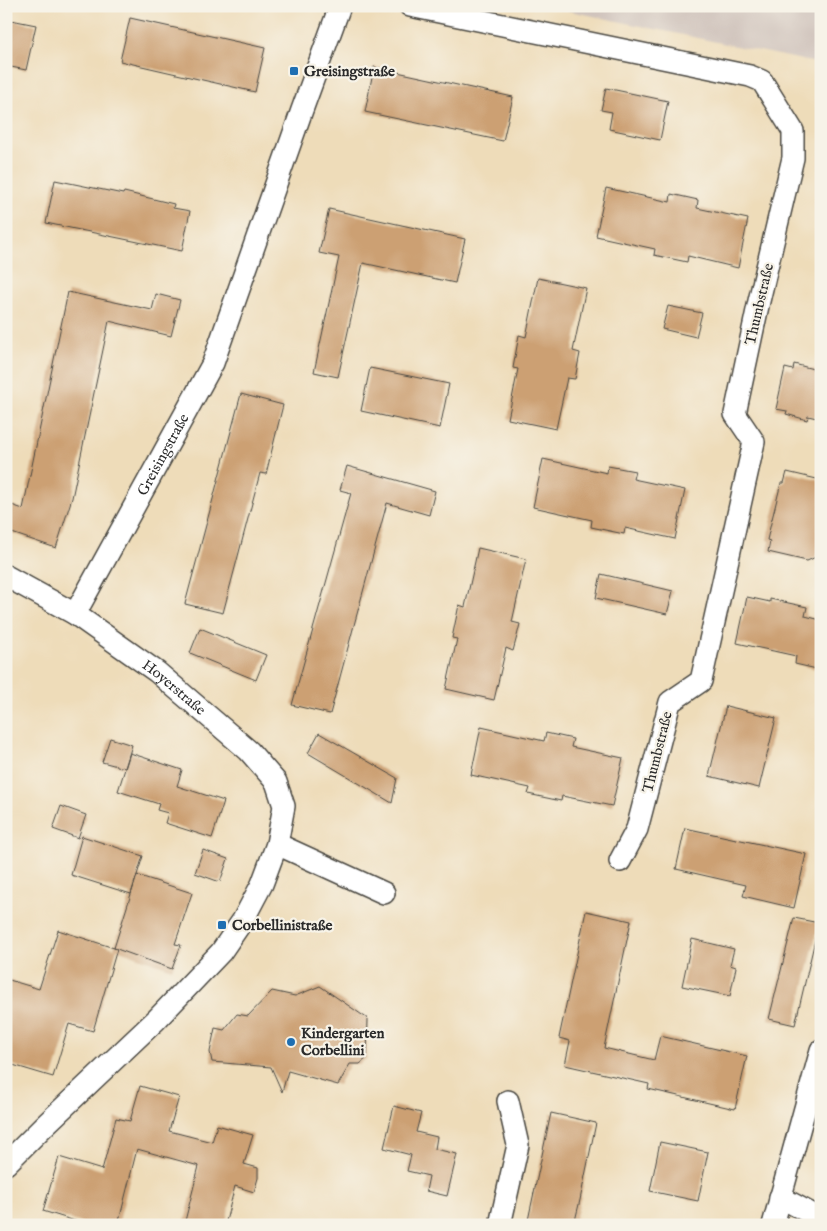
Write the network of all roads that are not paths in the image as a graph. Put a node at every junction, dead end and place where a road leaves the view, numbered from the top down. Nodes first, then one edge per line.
1 (340, 6) edge
2 (410, 6) edge
3 (6, 576) edge
4 (75, 614) junction
5 (276, 844) junction
6 (620, 861) dead end
7 (384, 893) dead end
8 (821, 1050) edge
9 (508, 1101) dead end
10 (6, 1164) edge
11 (780, 1197) junction
12 (821, 1219) edge
13 (500, 1225) edge
14 (773, 1225) edge

1 - 4 street, Greisingstraße
2 - 6 street, Thumbstraße
3 - 4 street, Hoyerstraße
4 - 5 street, Hoyerstraße
5 - 7 street
5 - 10 street
8 - 11 street
9 - 13 street
11 - 12 street
11 - 14 street

